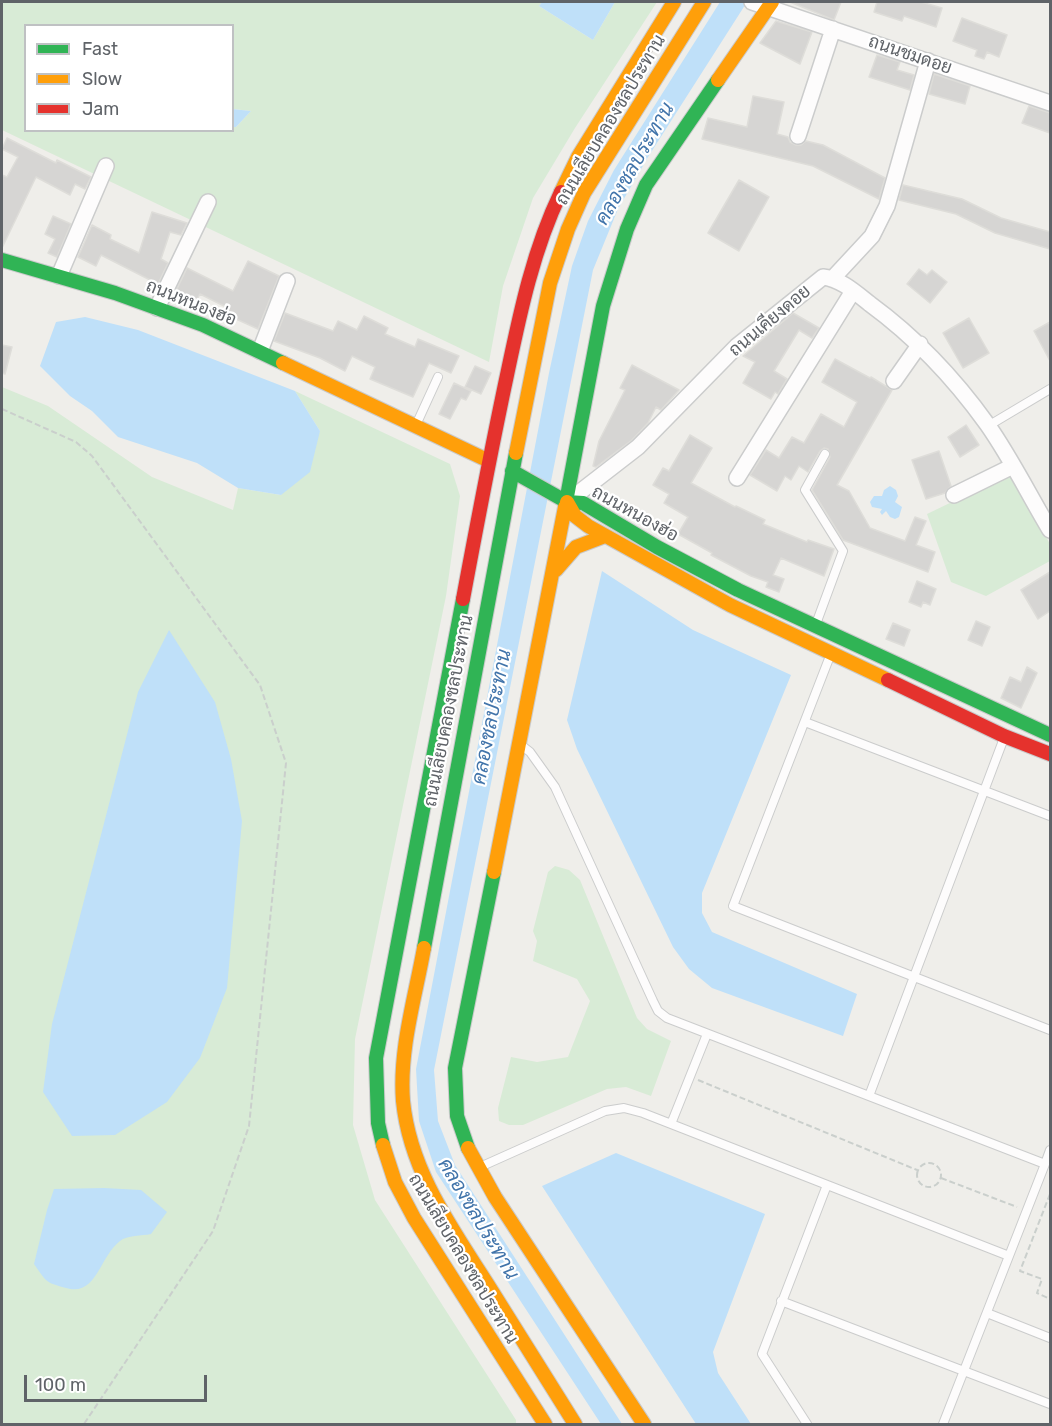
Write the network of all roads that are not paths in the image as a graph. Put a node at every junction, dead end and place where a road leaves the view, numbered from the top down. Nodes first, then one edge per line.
1 (674, 2) edge
2 (704, 2) edge
3 (752, 2) edge
4 (770, 4) edge
5 (832, 29) junction
6 (928, 62) junction
7 (1050, 103) edge
8 (798, 136) dead end
9 (106, 166) dead end
10 (208, 202) dead end
11 (2, 260) edge
12 (59, 276) junction
13 (833, 278) junction
14 (287, 281) dead end
15 (853, 291) junction
16 (157, 308) junction
17 (920, 344) junction
18 (260, 351) junction
19 (438, 377) dead end
20 (894, 381) dead end
21 (1050, 389) edge
22 (415, 426) junction
23 (988, 426) junction
24 (825, 454) dead end
25 (489, 462) junction
26 (1013, 466) junction
27 (512, 471) junction
28 (737, 478) dead end
29 (954, 495) dead end
30 (567, 502) junction
31 (1050, 530) edge
32 (605, 536) junction
33 (552, 575) junction
34 (815, 627) junction
35 (831, 654) junction
36 (1013, 719) junction
37 (805, 722) junction
38 (1050, 735) edge
39 (1004, 736) junction
40 (520, 744) junction
41 (1050, 754) edge
42 (984, 790) junction
43 (1050, 816) edge
44 (914, 976) junction
45 (1050, 1030) edge
46 (707, 1034) junction
47 (869, 1096) junction
48 (671, 1124) junction
49 (1050, 1150) edge
50 (1045, 1164) junction
51 (479, 1168) junction
52 (827, 1185) junction
53 (1009, 1256) junction
54 (782, 1301) junction
55 (987, 1312) junction
56 (1050, 1338) edge
57 (964, 1371) junction
58 (1050, 1404) edge
59 (545, 1425) edge
60 (575, 1425) edge
61 (644, 1425) edge
62 (807, 1425) edge
63 (943, 1425) edge

1 - 25 main road, ถนนเลียบคลองชลประทาน
2 - 27 main road, ถนนเลียบคลองชลประทาน
3 - 4 street, ถนนชมดอย
4 - 5 street, ถนนชมดอย
4 - 30 main road
5 - 6 street, ถนนชมดอย
5 - 8 street
6 - 7 street, ถนนชมดอย
6 - 13 street
9 - 12 street
10 - 16 street
11 - 12 main road, ถนนหนองฮ่อ
12 - 16 main road, ถนนหนองฮ่อ
13 - 15 street, ถนนเคียงดอย
13 - 30 street, ถนนเคียงดอย
14 - 18 street
15 - 17 street, ถนนเคียงดอย
15 - 28 street
16 - 18 main road, ถนนหนองฮ่อ
17 - 20 street
17 - 23 street, ถนนเคียงดอย
18 - 22 main road, ถนนหนองฮ่อ
19 - 22 lane
21 - 23 lane
22 - 25 main road, ถนนหนองฮ่อ
23 - 26 street, ถนนเคียงดอย
24 - 34 lane
25 - 27 main road, ถนนหนองฮ่อ
25 - 59 main road, ถนนเลียบคลองชลประทาน
26 - 29 street
26 - 31 street, ถนนเคียงดอย
27 - 30 main road, ถนนหนองฮ่อ
27 - 60 main road, ถนนเลียบคลองชลประทาน
30 - 32 main road, ถนนหนองฮ่อ
30 - 33 main road
30 - 34 main road, ถนนหนองฮ่อ
32 - 33 main road
32 - 35 main road, ถนนหนองฮ่อ
33 - 40 main road
34 - 36 main road, ถนนหนองฮ่อ
35 - 37 lane
35 - 39 main road, ถนนหนองฮ่อ
36 - 38 main road, ถนนหนองฮ่อ
36 - 39 main road
37 - 42 lane
37 - 44 lane
39 - 41 main road, ถนนหนองฮ่อ
39 - 42 lane
40 - 46 lane
40 - 51 main road
42 - 43 lane
42 - 44 lane
44 - 45 lane
44 - 47 lane
46 - 47 lane
46 - 48 lane
47 - 50 lane
48 - 51 lane
48 - 52 lane
49 - 50 lane
50 - 53 lane
51 - 61 main road
52 - 53 lane
52 - 54 lane
53 - 55 lane
54 - 57 lane
54 - 62 lane
55 - 56 lane
55 - 57 lane
57 - 58 lane
57 - 63 lane

